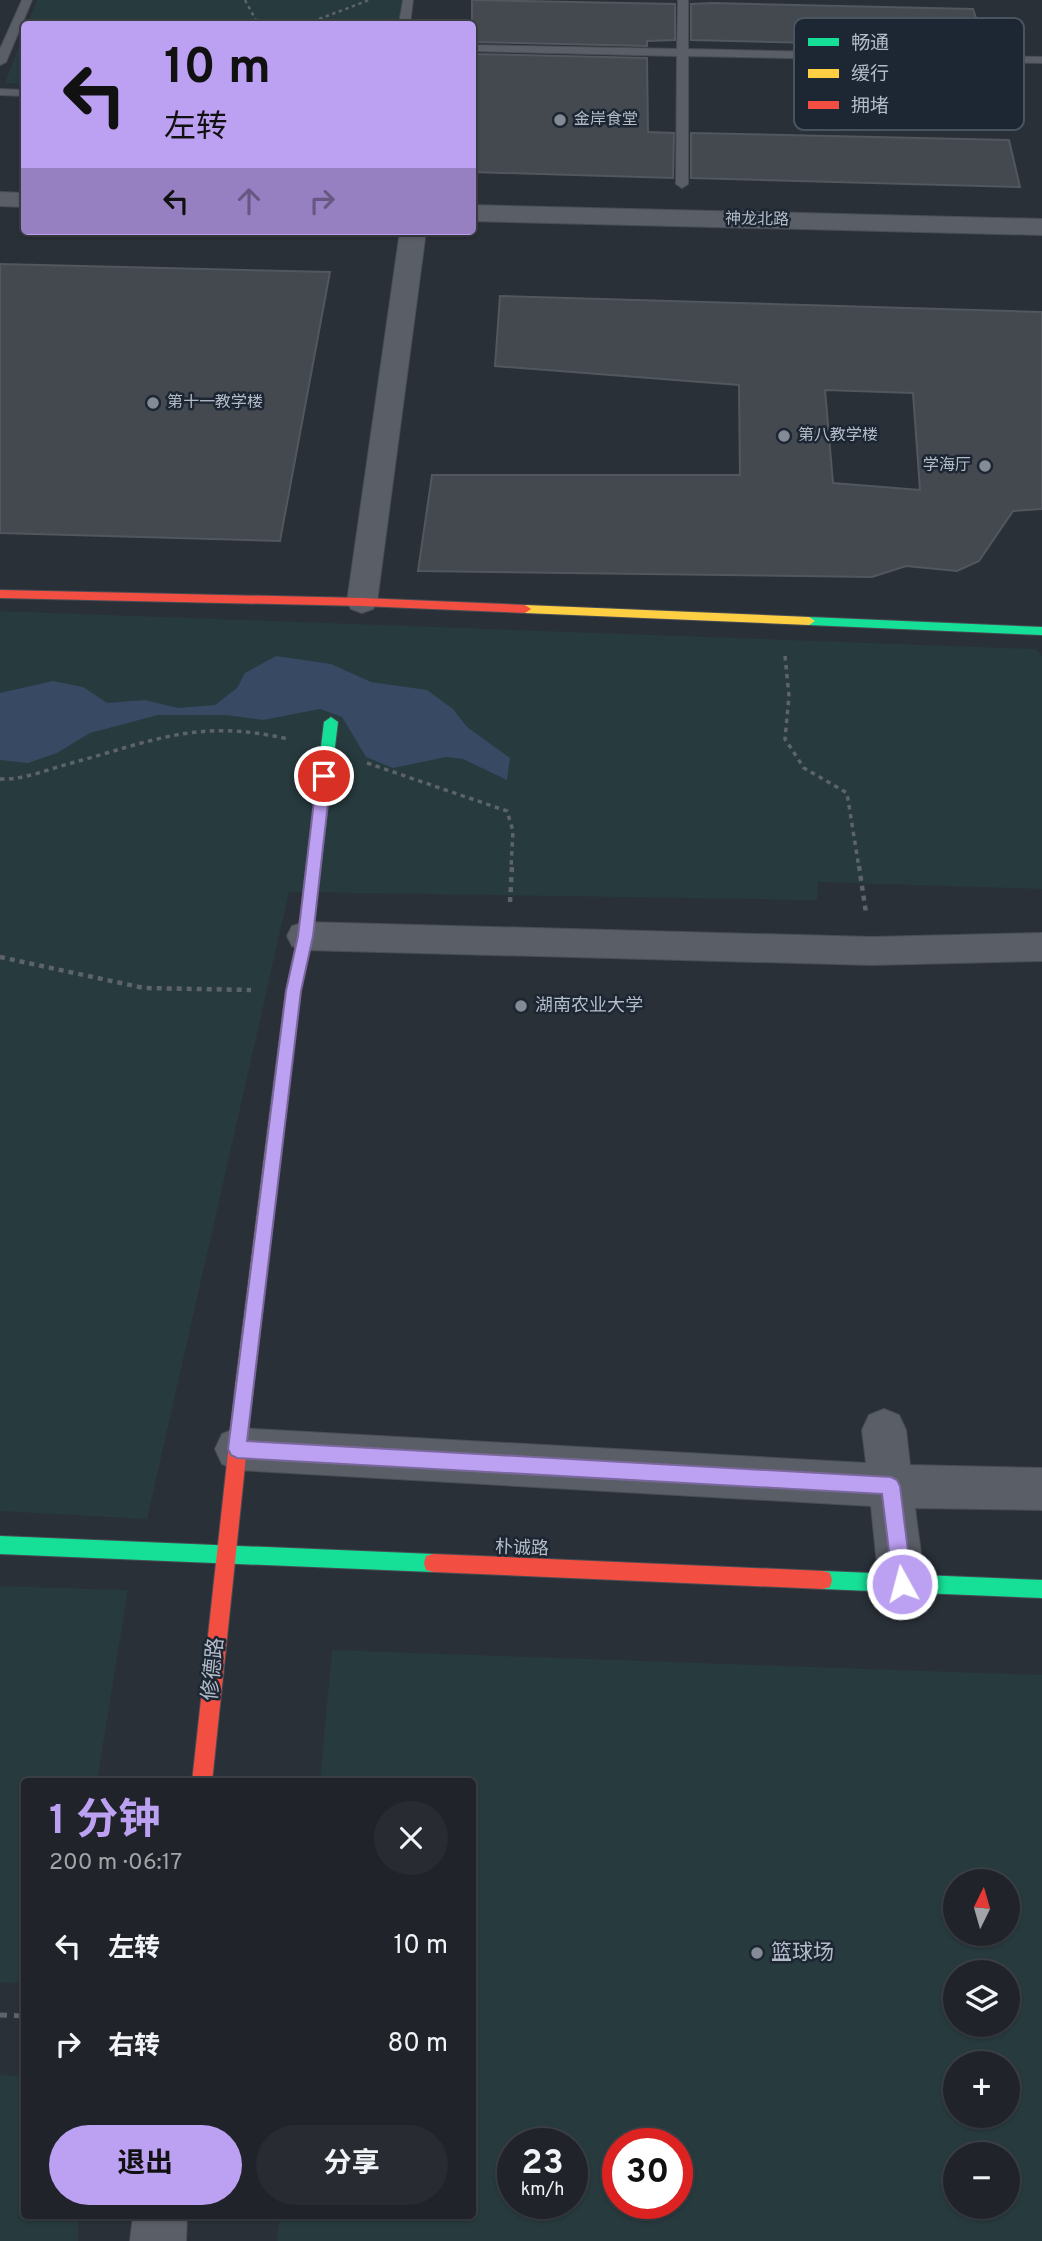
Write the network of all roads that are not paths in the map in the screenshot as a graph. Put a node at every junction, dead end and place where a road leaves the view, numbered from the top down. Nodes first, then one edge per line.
1 (27, 0) edge
2 (408, 0) edge
3 (683, 0) edge
4 (405, 21) edge
5 (476, 48) edge
6 (683, 52) junction
7 (794, 54) edge
8 (1024, 60) edge
9 (1042, 60) edge
10 (0, 62) edge
11 (0, 92) edge
12 (21, 93) edge
13 (682, 184) dead end
14 (0, 199) edge
15 (21, 200) edge
16 (476, 213) edge
17 (1042, 227) edge
18 (412, 235) edge
19 (0, 594) edge
20 (362, 602) junction
21 (1042, 631) edge
22 (331, 722) dead end
23 (305, 936) junction
24 (1042, 947) edge
25 (884, 1430) dead end
26 (237, 1449) junction
27 (891, 1486) junction
28 (1042, 1489) edge
29 (0, 1545) edge
30 (226, 1556) junction
31 (902, 1584) junction
32 (1042, 1589) edge
33 (202, 1778) edge
34 (160, 2219) edge
35 (158, 2241) edge

1 - 10 lane
2 - 4 lane
3 - 6 lane
5 - 6 lane
6 - 7 lane
6 - 13 lane
8 - 9 lane
11 - 12 lane
14 - 15 street
16 - 17 street, 神龙北路
18 - 20 street
19 - 20 street
20 - 21 street
22 - 23 street, 修德路
23 - 24 street
23 - 26 street, 修德路
25 - 27 street
26 - 27 street
26 - 30 street, 修德路
27 - 28 street
27 - 31 street
29 - 30 street, 朴诚路
30 - 31 street, 朴诚路
30 - 33 street, 修德路
31 - 32 street, 朴诚路
34 - 35 street

